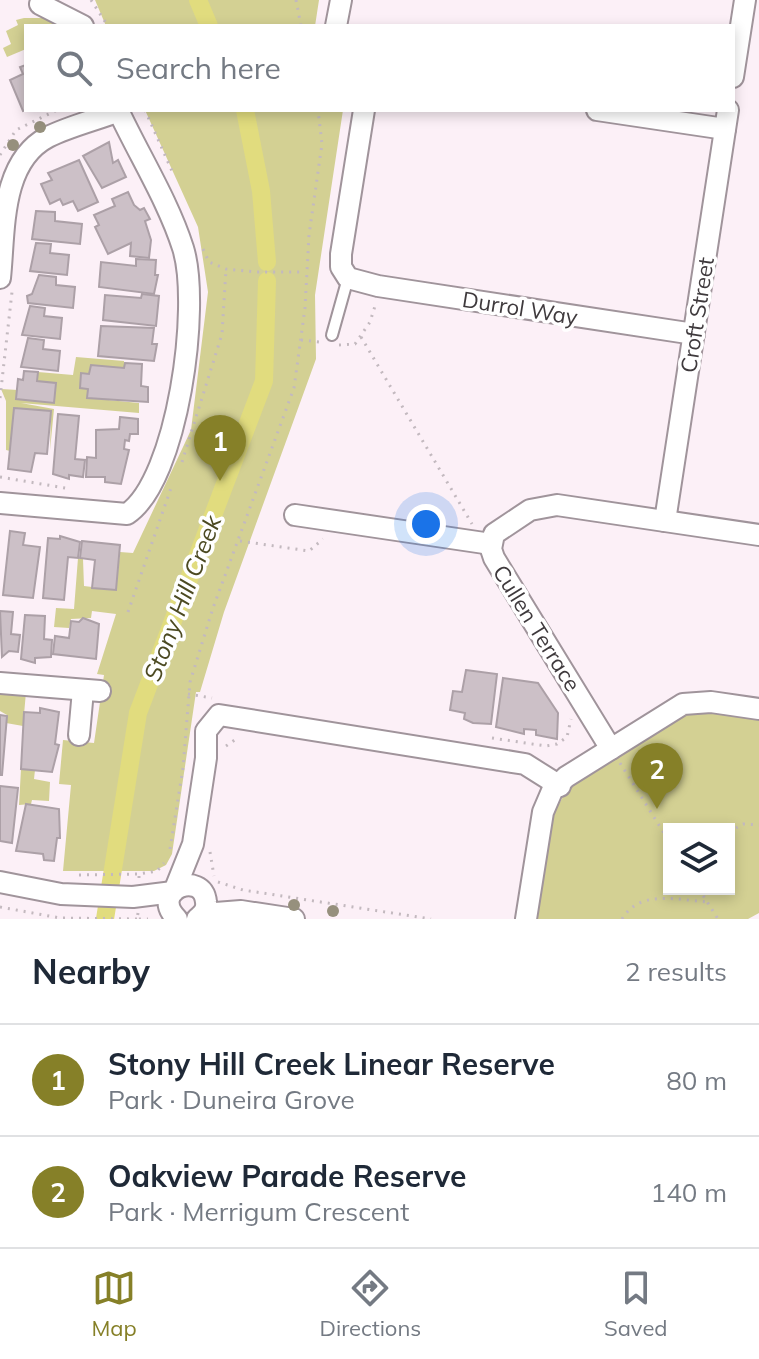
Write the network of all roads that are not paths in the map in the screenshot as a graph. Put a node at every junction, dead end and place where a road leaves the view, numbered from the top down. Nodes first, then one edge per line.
1 (341, 0) edge
2 (745, 0) edge
3 (39, 2) edge
4 (79, 24) edge
5 (336, 24) edge
6 (735, 64) edge
7 (115, 112) edge
8 (118, 112) edge
9 (364, 112) edge
10 (623, 112) edge
11 (727, 120) edge
12 (348, 278) junction
13 (6, 279) edge
14 (694, 334) junction
15 (332, 335) dead end
16 (0, 503) edge
17 (295, 515) dead end
18 (665, 521) junction
19 (759, 535) edge
20 (482, 543) junction
21 (0, 683) edge
22 (759, 709) edge
23 (79, 735) dead end
24 (611, 749) junction
25 (560, 786) junction
26 (202, 846) junction
27 (0, 882) edge
28 (174, 890) junction
29 (137, 903) edge
30 (201, 909) edge
31 (176, 918) edge
32 (294, 919) edge
33 (526, 919) edge

1 - 5 street
2 - 6 street
3 - 4 street
7 - 13 street
8 - 16 street
9 - 12 street
10 - 11 street
11 - 14 street, Croft Street
12 - 14 street, Durrol Way
12 - 15 lane
14 - 18 street, Croft Street
17 - 20 street
18 - 19 street, Cullen Terrace
18 - 20 street, Cullen Terrace
20 - 24 street, Cullen Terrace
21 - 23 street
22 - 24 street
24 - 25 street
25 - 26 street
25 - 33 street
26 - 28 street
26 - 30 street
27 - 29 street
28 - 29 street
28 - 30 street
28 - 31 street
29 - 31 street
30 - 32 street

